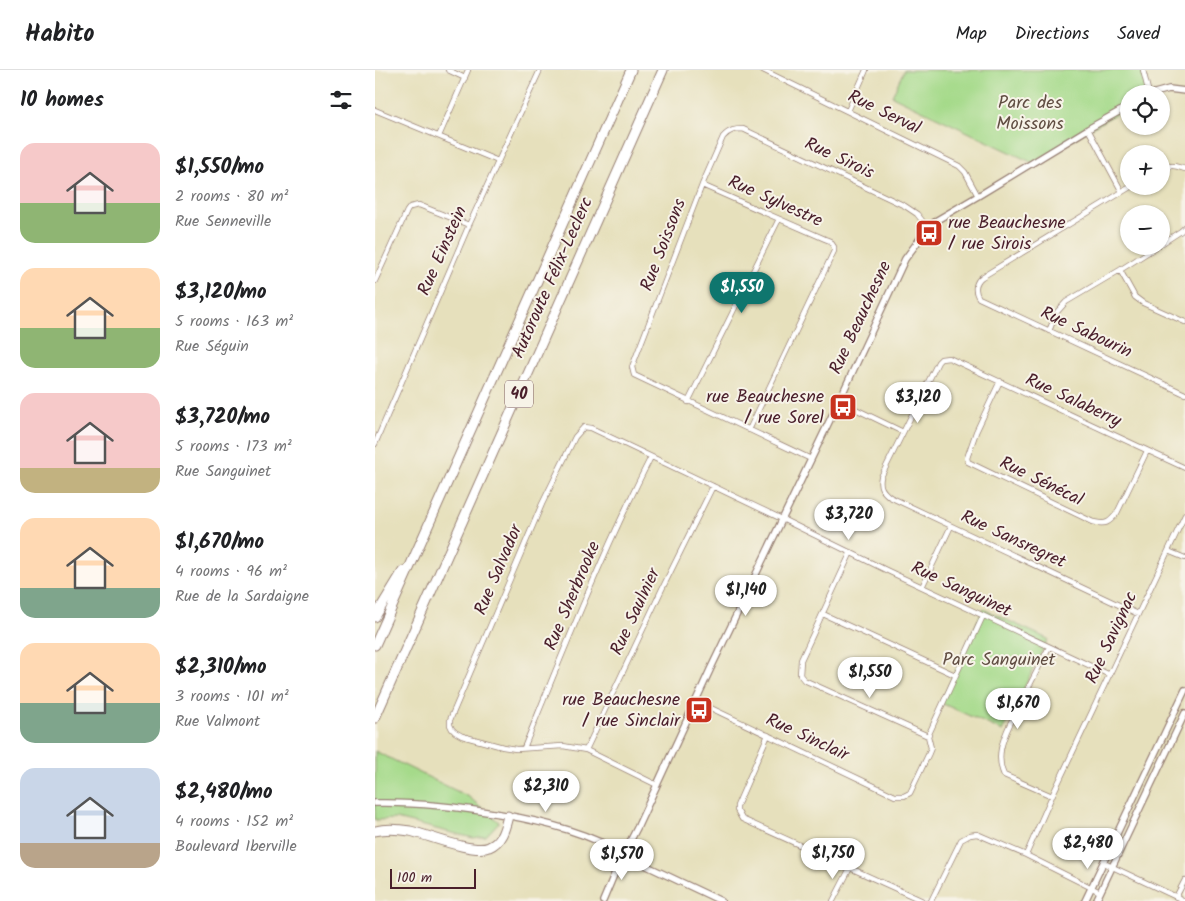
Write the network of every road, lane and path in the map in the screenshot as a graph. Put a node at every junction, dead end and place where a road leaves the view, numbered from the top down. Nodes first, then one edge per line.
1 (448, 70) edge
2 (468, 70) edge
3 (539, 70) edge
4 (631, 70) edge
5 (663, 70) edge
6 (763, 70) edge
7 (866, 70) edge
8 (1143, 70) edge
9 (465, 78) junction
10 (1147, 85) edge
11 (1170, 89) edge
12 (1185, 91) edge
13 (848, 111) junction
14 (1120, 111) edge
15 (376, 113) edge
16 (1088, 129) junction
17 (731, 130) joint
18 (439, 136) junction
19 (498, 161) junction
20 (1170, 166) edge
21 (1185, 169) edge
22 (702, 185) junction
23 (1120, 188) edge
24 (1120, 193) edge
25 (978, 196) junction
26 (779, 219) junction
27 (469, 225) junction
28 (1185, 227) edge
29 (928, 228) junction
30 (1170, 238) edge
31 (1144, 255) edge
32 (1120, 270) junction
33 (375, 281) edge
34 (1185, 322) edge
35 (1049, 331) junction
36 (1000, 381) junction
37 (1185, 394) edge
38 (688, 402) junction
39 (839, 402) junction
40 (584, 427) joint
41 (749, 430) junction
42 (903, 432) junction
43 (375, 444) edge
44 (1147, 451) junction
45 (651, 457) junction
46 (811, 459) junction
47 (1185, 468) edge
48 (713, 486) junction
49 (1185, 515) edge
50 (782, 518) junction
51 (951, 526) junction
52 (421, 541) junction
53 (1168, 550) junction
54 (851, 552) junction
55 (1185, 558) edge
56 (922, 587) junction
57 (823, 614) junction
58 (1138, 614) junction
59 (983, 616) junction
60 (375, 617) edge
61 (375, 645) edge
62 (1049, 647) junction
63 (1109, 675) junction
64 (955, 676) junction
65 (1185, 690) edge
66 (696, 701) junction
67 (1185, 713) edge
68 (375, 718) edge
69 (768, 735) junction
70 (928, 736) junction
71 (524, 748) junction
72 (586, 750) junction
73 (657, 785) junction
74 (1052, 796) junction
75 (375, 803) edge
76 (508, 816) junction
77 (375, 831) edge
78 (624, 854) junction
79 (1026, 855) junction
80 (1104, 863) junction
81 (1112, 867) junction
82 (850, 868) junction
83 (1185, 880) edge
84 (1091, 888) junction
85 (1100, 892) junction
86 (1176, 897) junction
87 (603, 901) edge
88 (721, 901) edge
89 (833, 901) edge
90 (923, 901) edge
91 (931, 901) edge
92 (1085, 901) edge
93 (1096, 901) edge
94 (1185, 901) edge

1 - 9 street
2 - 9 street
3 - 19 street, Rue Einstein
4 - 52 highway, Autoroute Félix-Leclerc / 40
5 - 68 highway, Autoroute Félix-Leclerc / 40
6 - 13 street, Rue Serval
7 - 13 street
8 - 10 street
9 - 18 street
11 - 12 street
13 - 25 street, Rue Serval
14 - 16 street, Rue Beauchesne
15 - 18 street
16 - 23 street
16 - 25 street, Rue Beauchesne
17 - 22 street, Rue Soissons
17 - 29 street, Rue Sirois
18 - 19 street
19 - 27 street, Rue Einstein
20 - 21 street
22 - 26 street, Rue Sylvestre
22 - 38 street, Rue Soissons
24 - 35 street, Rue Sabourin
25 - 29 street, Rue Beauchesne
26 - 38 street
26 - 41 street, Rue Sylvestre
27 - 33 street
27 - 43 street, Rue Einstein
28 - 30 street
29 - 39 street, Rue Beauchesne
31 - 32 street
32 - 34 street
32 - 35 street
35 - 37 street, Rue Sabourin
36 - 42 street, Rue Salaberry
36 - 44 street, Rue Salaberry
36 - 44 street, Rue Sénécal
38 - 41 street
39 - 42 street
39 - 46 street, Rue Beauchesne
40 - 45 street, Rue Sanguinet
40 - 71 street, Rue Salvador
41 - 46 street
42 - 51 street, Rue Sansregret
44 - 47 street, Rue Salaberry
45 - 48 street, Rue Sanguinet
45 - 71 street, Rue Sherbrooke
46 - 50 street, Rue Beauchesne
48 - 50 street, Rue Sanguinet
48 - 72 street, Rue Saulnier
49 - 53 street, Rue Savignac
50 - 54 street, Rue Sanguinet
50 - 66 street, Rue Beauchesne
51 - 56 street
51 - 58 street, Rue Sansregret
52 - 60 highway
52 - 61 highway, Autoroute Félix-Leclerc / 40
53 - 55 street
53 - 58 street, Rue Savignac
54 - 56 street, Rue Sanguinet
54 - 57 street
56 - 59 street, Rue Sanguinet
57 - 64 street
57 - 70 street
58 - 63 street, Rue Savignac
59 - 62 street, Rue Sanguinet
59 - 64 street
62 - 63 street, Rue Sanguinet
62 - 74 street
63 - 74 street, Rue Savignac
64 - 70 street
65 - 80 street
66 - 69 street, Rue Sinclair
66 - 73 street, Rue Beauchesne
67 - 81 street
69 - 70 street, Rue Sinclair
69 - 82 street
71 - 72 street
72 - 73 street
73 - 78 street, Rue Beauchesne
74 - 79 street, Rue Savignac
75 - 76 street
76 - 77 highway
76 - 78 street
78 - 87 street, Rue Beauchesne
78 - 88 street
79 - 84 street
79 - 91 street
80 - 81 street
80 - 84 street
81 - 85 street
81 - 86 street
82 - 89 street
82 - 90 street
83 - 86 street
84 - 85 street
84 - 92 street
85 - 93 street
86 - 94 street

